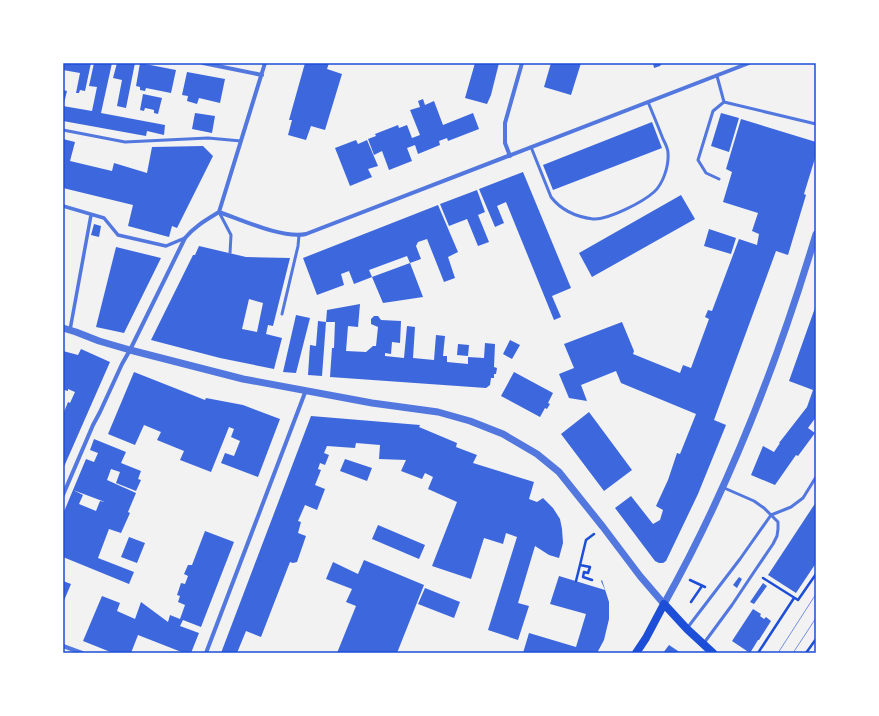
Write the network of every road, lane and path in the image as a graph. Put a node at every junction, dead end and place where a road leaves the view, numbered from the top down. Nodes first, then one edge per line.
1 (203, 63) edge
2 (265, 63) edge
3 (522, 63) edge
4 (750, 63) edge
5 (262, 75) junction
6 (717, 76) junction
7 (648, 102) junction
8 (724, 102) junction
9 (816, 124) edge
10 (63, 130) edge
11 (241, 141) junction
12 (531, 147) junction
13 (510, 156) junction
14 (720, 179) dead end
15 (63, 206) edge
16 (219, 212) junction
17 (91, 215) junction
18 (816, 234) edge
19 (299, 235) junction
20 (185, 238) junction
21 (230, 253) dead end
22 (282, 314) dead end
23 (66, 329) edge
24 (130, 350) junction
25 (306, 390) junction
26 (816, 477) edge
27 (722, 487) junction
28 (63, 495) edge
29 (772, 515) junction
30 (603, 527) junction
31 (580, 565) junction
32 (754, 572) junction
33 (816, 574) edge
34 (592, 580) dead end
35 (576, 581) dead end
36 (694, 582) dead end
37 (702, 586) junction
38 (706, 588) dead end
39 (794, 598) junction
40 (664, 604) junction
41 (688, 608) dead end
42 (687, 629) junction
43 (816, 639) edge
44 (703, 644) junction
45 (63, 646) edge
46 (82, 653) edge
47 (206, 653) edge
48 (636, 653) edge
49 (713, 653) edge
50 (758, 653) edge
51 (806, 653) edge

1 - 5 street
2 - 5 street
3 - 13 street
4 - 6 street
5 - 11 street
6 - 7 street
6 - 8 lane
7 - 12 street
7 - 12 lane
8 - 9 lane
8 - 14 lane
10 - 11 lane
11 - 16 street
12 - 13 street
13 - 19 street
15 - 17 street
16 - 19 street
16 - 20 street
16 - 21 lane
17 - 20 street
17 - 23 street
18 - 27 street
19 - 22 lane
20 - 24 street
23 - 24 street
24 - 25 street
24 - 28 street
25 - 30 street
25 - 47 street
26 - 29 lane
27 - 29 lane
27 - 40 street
29 - 32 lane
29 - 42 lane
30 - 31 path
30 - 40 street
31 - 34 path
31 - 35 path
32 - 39 path
32 - 44 lane
33 - 39 path
36 - 37 path
37 - 38 path
37 - 41 path
39 - 50 path
40 - 42 main road
40 - 48 main road
42 - 44 main road
43 - 51 path
44 - 49 main road
45 - 46 street

